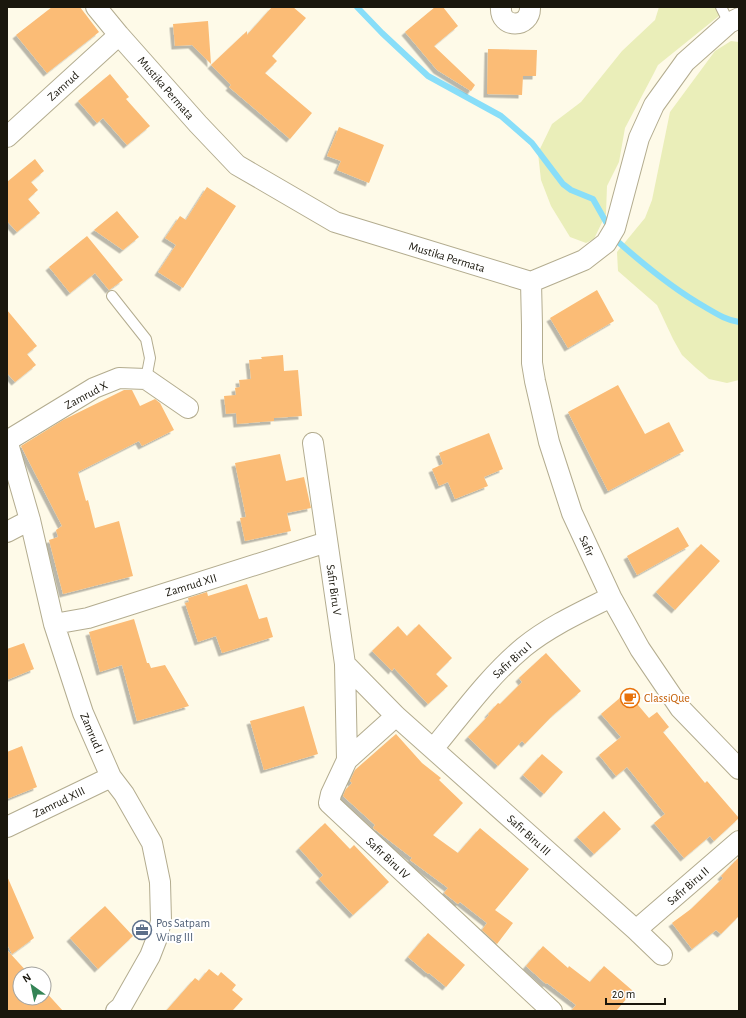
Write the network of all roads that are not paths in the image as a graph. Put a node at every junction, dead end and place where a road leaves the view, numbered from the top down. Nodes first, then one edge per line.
1 (96, 7) edge
2 (501, 7) edge
3 (530, 7) edge
4 (730, 16) edge
5 (119, 35) junction
6 (7, 137) edge
7 (530, 282) junction
8 (112, 296) dead end
9 (146, 379) junction
10 (188, 408) dead end
11 (7, 440) edge
12 (313, 443) dead end
13 (30, 520) junction
14 (7, 532) edge
15 (327, 542) junction
16 (611, 597) junction
17 (54, 624) junction
18 (344, 664) junction
19 (396, 716) junction
20 (433, 749) junction
21 (347, 760) junction
22 (739, 769) edge
23 (111, 777) junction
24 (7, 827) edge
25 (739, 841) edge
26 (636, 930) junction
27 (662, 955) dead end
28 (116, 1011) edge
29 (552, 1011) edge

1 - 5 street, Mustika Permata
2 - 3 street
4 - 7 street
5 - 6 street, Zamrud
5 - 7 street, Mustika Permata
7 - 16 street, Safir
8 - 9 lane
9 - 10 street
9 - 11 street, Zamrud X
11 - 13 street, Zamrud I
12 - 15 street, Safir Biru V
13 - 14 street
13 - 17 street, Zamrud I
15 - 17 street, Zamrud XII
15 - 18 street, Safir Biru V
16 - 20 street, Safir Biru I
16 - 22 street, Safir
17 - 23 street, Zamrud I
18 - 19 street
18 - 21 street, Safir Biru IV
19 - 20 street, Safir Biru III
19 - 21 street
20 - 26 street, Safir Biru III
21 - 29 street, Safir Biru IV
23 - 24 street, Zamrud XIII
23 - 28 street, Zamrud I
25 - 26 street, Safir Biru II
26 - 27 street, Safir Biru III

